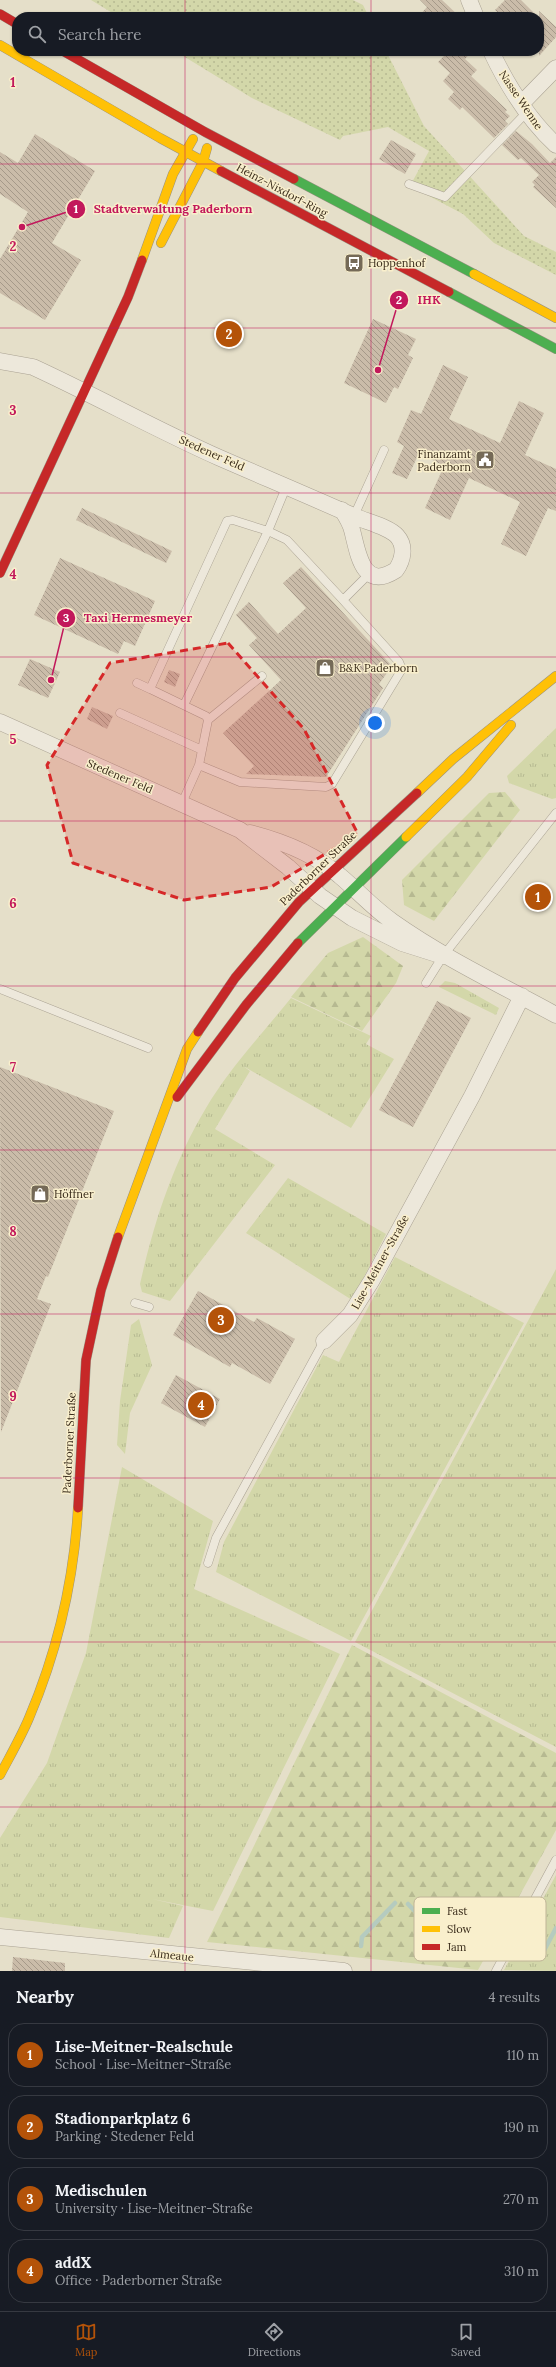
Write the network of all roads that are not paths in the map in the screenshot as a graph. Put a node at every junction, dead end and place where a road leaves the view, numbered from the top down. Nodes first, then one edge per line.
1 (468, 0) edge
2 (474, 12) edge
3 (0, 14) edge
4 (12, 21) edge
5 (0, 45) edge
6 (12, 52) edge
7 (18, 56) edge
8 (72, 56) edge
9 (494, 56) edge
10 (556, 68) edge
11 (524, 108) junction
12 (205, 132) junction
13 (556, 145) edge
14 (184, 152) junction
15 (203, 162) junction
16 (410, 184) dead end
17 (128, 297) junction
18 (556, 318) edge
19 (556, 349) edge
20 (0, 361) edge
21 (83, 391) junction
22 (384, 450) dead end
23 (287, 485) junction
24 (348, 513) junction
25 (268, 531) junction
26 (0, 573) edge
27 (370, 573) junction
28 (343, 600) junction
29 (262, 676) dead end
30 (556, 676) edge
31 (137, 683) dead end
32 (544, 687) junction
33 (150, 689) junction
34 (184, 705) junction
35 (120, 713) dead end
36 (208, 720) junction
37 (0, 722) edge
38 (202, 750) junction
39 (199, 765) junction
40 (182, 803) junction
41 (556, 813) edge
42 (240, 830) junction
43 (332, 870) junction
44 (352, 887) junction
45 (312, 890) junction
46 (333, 906) junction
47 (443, 956) junction
48 (426, 983) dead end
49 (0, 989) edge
50 (522, 996) junction
51 (556, 1015) edge
52 (148, 1048) dead end
53 (165, 1112) junction
54 (135, 1303) dead end
55 (149, 1307) dead end
56 (324, 1341) joint
57 (208, 1563) dead end
58 (0, 1775) edge
59 (556, 1860) edge
60 (536, 1897) edge
61 (0, 1937) edge
62 (501, 1961) edge
63 (344, 1971) edge
64 (496, 1971) edge

1 - 2 street
3 - 4 street
5 - 6 street, Heinz-Nixdorf-Ring
7 - 14 street, Heinz-Nixdorf-Ring
8 - 12 street, Heinz-Nixdorf-Ring
9 - 11 street, Nasse Wenne
10 - 11 street
11 - 13 street, Nasse Wenne
11 - 16 lane
12 - 14 street
12 - 15 street
12 - 18 street, Heinz-Nixdorf-Ring
14 - 15 street, Heinz-Nixdorf-Ring
14 - 17 street
15 - 17 street
15 - 19 street, Heinz-Nixdorf-Ring
17 - 21 street
20 - 21 street, Stedener Feld
21 - 23 street, Stedener Feld
21 - 26 street
22 - 24 lane
23 - 24 street, Stedener Feld
23 - 25 lane
24 - 27 street
24 - 27 street, Stedener Feld
25 - 28 lane
25 - 33 lane
25 - 34 lane
27 - 28 lane
28 - 39 lane
29 - 36 lane
30 - 32 street, Paderborner Straße
31 - 33 lane
32 - 43 street, Paderborner Straße
32 - 44 street, Paderborner Straße
33 - 34 lane
34 - 36 lane
35 - 38 lane
36 - 38 lane
37 - 40 street, Stedener Feld
38 - 39 lane
39 - 40 lane
40 - 42 street, Stedener Feld
41 - 47 lane
42 - 43 street, Stedener Feld
42 - 45 street, Stedener Feld
43 - 44 street, Stedener Feld
43 - 45 street, Paderborner Straße
44 - 46 street, Paderborner Straße
44 - 47 street
45 - 46 street
45 - 53 street, Paderborner Straße
46 - 47 street
46 - 53 street, Paderborner Straße
47 - 48 lane
47 - 50 street
49 - 52 lane
50 - 51 street
50 - 56 street, Lise-Meitner-Straße
53 - 58 street, Paderborner Straße
54 - 55 lane
56 - 57 lane, Lise-Meitner-Straße
59 - 60 lane
61 - 63 street, Almeaue
62 - 64 lane

